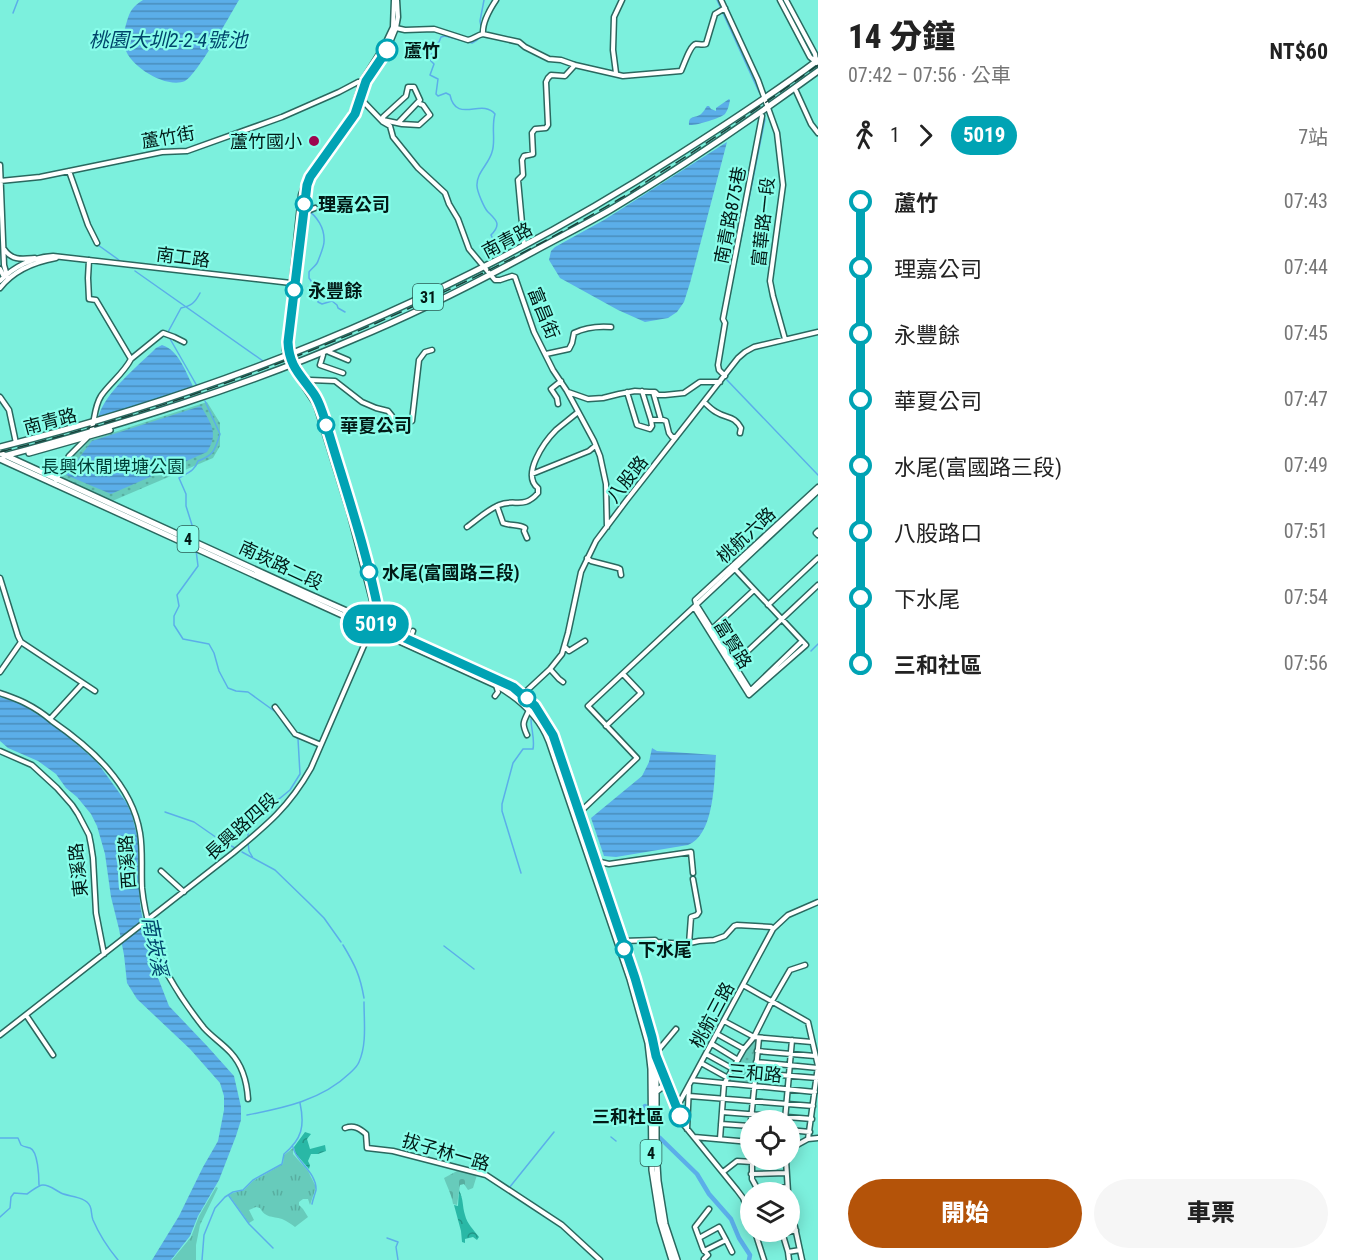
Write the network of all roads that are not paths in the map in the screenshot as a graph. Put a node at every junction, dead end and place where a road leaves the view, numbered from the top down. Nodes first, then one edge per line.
1 (396, 0) edge
2 (496, 0) edge
3 (622, 0) edge
4 (721, 0) edge
5 (780, 0) edge
6 (786, 0) edge
7 (787, 6) junction
8 (722, 10) junction
9 (395, 27) junction
10 (483, 34) junction
11 (817, 62) edge
12 (575, 65) junction
13 (616, 73) junction
14 (818, 73) edge
15 (364, 81) junction
16 (796, 91) junction
17 (359, 98) junction
18 (765, 99) junction
19 (420, 104) dead end
20 (769, 109) junction
21 (762, 116) junction
22 (394, 124) junction
23 (818, 133) edge
24 (698, 146) junction
25 (685, 151) junction
26 (0, 165) edge
27 (69, 171) junction
28 (0, 180) edge
29 (640, 180) junction
30 (631, 188) junction
31 (646, 188) junction
32 (637, 197) junction
33 (315, 208) dead end
34 (301, 213) junction
35 (586, 226) junction
36 (562, 236) junction
37 (97, 243) dead end
38 (524, 246) junction
39 (4, 249) junction
40 (39, 257) junction
41 (67, 257) junction
42 (89, 260) junction
43 (485, 268) junction
44 (0, 269) edge
45 (491, 276) junction
46 (5, 278) edge
47 (293, 283) junction
48 (0, 288) edge
49 (395, 313) junction
50 (384, 315) junction
51 (394, 324) junction
52 (611, 327) dead end
53 (380, 328) junction
54 (818, 332) edge
55 (785, 339) junction
56 (184, 342) dead end
57 (432, 350) dead end
58 (329, 352) junction
59 (546, 354) junction
60 (323, 355) junction
61 (288, 356) junction
62 (131, 359) junction
63 (348, 360) dead end
64 (292, 366) junction
65 (280, 369) junction
66 (343, 373) dead end
67 (725, 376) junction
68 (268, 377) junction
69 (226, 381) junction
70 (561, 381) junction
71 (720, 382) junction
72 (213, 383) junction
73 (303, 383) junction
74 (567, 391) junction
75 (642, 391) junction
76 (627, 392) junction
77 (653, 392) junction
78 (0, 397) edge
79 (704, 402) junction
80 (150, 404) junction
81 (558, 404) dead end
82 (142, 410) junction
83 (578, 412) junction
84 (151, 418) junction
85 (137, 419) junction
86 (651, 420) junction
87 (661, 420) junction
88 (94, 423) junction
89 (740, 433) dead end
90 (90, 435) junction
91 (677, 437) junction
92 (16, 443) junction
93 (595, 446) junction
94 (2, 455) edge
95 (532, 474) junction
96 (56, 481) junction
97 (818, 489) edge
98 (497, 506) junction
99 (467, 527) dead end
100 (607, 527) junction
101 (527, 538) dead end
102 (587, 558) junction
103 (818, 558) edge
104 (734, 568) junction
105 (621, 575) dead end
106 (0, 578) edge
107 (818, 585) edge
108 (754, 590) junction
109 (2, 591) edge
110 (768, 604) junction
111 (695, 606) junction
112 (782, 619) junction
113 (374, 626) junction
114 (712, 629) junction
115 (413, 631) dead end
116 (410, 639) junction
117 (585, 640) dead end
118 (21, 642) junction
119 (565, 647) junction
120 (734, 664) junction
121 (550, 669) junction
122 (0, 672) edge
123 (622, 674) junction
124 (563, 682) dead end
125 (83, 683) junction
126 (496, 684) junction
127 (95, 691) dead end
128 (749, 692) junction
129 (0, 693) edge
130 (495, 696) dead end
131 (520, 697) junction
132 (275, 707) dead end
133 (529, 709) junction
134 (50, 719) junction
135 (606, 726) junction
136 (527, 735) dead end
137 (321, 745) junction
138 (0, 751) edge
139 (577, 815) junction
140 (596, 861) junction
141 (161, 871) dead end
142 (693, 873) dead end
143 (693, 879) dead end
144 (184, 892) junction
145 (818, 902) edge
146 (146, 922) junction
147 (772, 932) junction
148 (619, 942) junction
149 (689, 944) junction
150 (104, 954) junction
151 (805, 966) dead end
152 (744, 985) junction
153 (772, 1001) junction
154 (26, 1015) junction
155 (724, 1021) junction
156 (676, 1029) dead end
157 (717, 1034) junction
158 (0, 1035) edge
159 (756, 1037) junction
160 (792, 1040) junction
161 (812, 1042) junction
162 (648, 1043) junction
163 (711, 1044) junction
164 (744, 1049) junction
165 (757, 1051) junction
166 (656, 1054) junction
167 (706, 1054) junction
168 (791, 1054) junction
169 (53, 1055) dead end
170 (815, 1056) junction
171 (738, 1060) junction
172 (756, 1062) junction
173 (701, 1063) junction
174 (790, 1065) junction
175 (818, 1067) edge
176 (733, 1069) junction
177 (755, 1073) junction
178 (789, 1076) junction
179 (728, 1078) junction
180 (817, 1078) edge
181 (692, 1080) junction
182 (724, 1084) junction
183 (689, 1085) junction
184 (754, 1086) junction
185 (670, 1090) junction
186 (787, 1090) junction
187 (657, 1091) junction
188 (815, 1092) junction
189 (689, 1096) junction
190 (723, 1098) junction
191 (248, 1099) dead end
192 (753, 1101) junction
193 (786, 1104) junction
194 (813, 1106) junction
195 (676, 1109) junction
196 (752, 1110) edge
197 (786, 1110) edge
198 (722, 1112) junction
199 (740, 1113) edge
200 (800, 1119) edge
201 (812, 1119) junction
202 (721, 1124) junction
203 (740, 1125) edge
204 (345, 1128) dead end
205 (687, 1129) junction
206 (800, 1131) edge
207 (810, 1132) junction
208 (693, 1136) junction
209 (818, 1138) edge
210 (808, 1139) junction
211 (720, 1140) junction
212 (740, 1141) edge
213 (800, 1143) edge
214 (740, 1161) edge
215 (723, 1172) junction
216 (752, 1173) joint
217 (786, 1173) joint
218 (754, 1182) edge
219 (787, 1182) edge
220 (740, 1194) edge
221 (709, 1209) dead end
222 (661, 1228) junction
223 (668, 1231) junction
224 (699, 1238) junction
225 (726, 1240) junction
226 (758, 1242) edge
227 (785, 1242) edge
228 (798, 1242) edge
229 (800, 1250) junction
230 (704, 1251) junction
231 (732, 1252) dead end
232 (788, 1252) junction
233 (594, 1254) junction
234 (704, 1259) edge
235 (588, 1260) edge
236 (600, 1260) edge
237 (672, 1260) edge
238 (677, 1260) edge
239 (764, 1260) edge
240 (789, 1260) edge
241 (802, 1260) edge

1 - 9 street
2 - 10 street
3 - 13 street
4 - 8 street, 富華路一段
5 - 7 street
6 - 7 street
7 - 11 street
8 - 13 street
8 - 18 street, 富華路一段
9 - 10 street
9 - 15 street
10 - 12 street
11 - 18 main road, 31
12 - 13 street
12 - 38 street
14 - 16 main road, 31
14 - 20 main road, 南青路 / 31
15 - 17 street
15 - 27 street, 蘆竹街
16 - 20 main road, 31
16 - 23 street
17 - 22 street
17 - 34 street
18 - 20 street, 富華路一段
18 - 24 main road, 南青路 / 31
18 - 25 main road, 31
19 - 22 street
20 - 21 main road, 31
20 - 31 main road, 南青路 / 31
20 - 55 street, 富華路一段
21 - 32 main road, 31
21 - 67 street, 南青路875巷
22 - 22 street
22 - 43 street
24 - 25 main road, 南青路
24 - 30 main road, 南青路 / 31
25 - 29 main road, 31
26 - 28 street
27 - 28 street, 蘆竹街
27 - 37 street
28 - 39 street
29 - 30 main road, 南青路
29 - 38 main road, 31
30 - 43 main road, 南青路 / 31
31 - 32 main road, 南青路
31 - 36 main road, 南青路 / 31
32 - 35 main road, 31
33 - 34 street
34 - 47 street
35 - 36 main road, 南青路
35 - 45 main road, 31
36 - 45 main road, 南青路 / 31
38 - 43 main road, 31
39 - 40 street
39 - 46 street
40 - 41 street, 南工路
40 - 46 street, 南工路
41 - 42 street, 南工路
41 - 46 street, 南工路
42 - 47 street, 南工路
42 - 62 street
43 - 45 street
43 - 49 main road, 南青路 / 31
43 - 50 main road, 31
44 - 46 street
45 - 51 main road, 31
45 - 53 main road, 南青路 / 31
45 - 59 street, 富昌街
46 - 48 street, 南工路
47 - 61 street
49 - 50 main road, 南青路
49 - 61 main road, 南青路 / 31
50 - 61 main road, 31
51 - 53 main road, 南青路
51 - 58 main road, 31
52 - 59 street
53 - 64 main road, 南青路 / 31
54 - 55 street, 八股路
55 - 67 street, 八股路
56 - 62 street
57 - 73 street
58 - 60 main road, 31
58 - 63 street
59 - 70 street, 富昌街
60 - 64 main road, 31
60 - 66 street
61 - 64 street
61 - 69 main road, 南青路 / 31
61 - 72 main road, 31
62 - 88 street
64 - 65 main road, 南青路 / 31
64 - 68 main road, 31
64 - 73 street
65 - 68 main road, 南青路
65 - 85 main road, 南青路 / 31
67 - 71 street, 八股路
68 - 84 main road, 31
69 - 72 main road, 南青路
69 - 82 main road, 南青路 / 31
70 - 74 street, 富昌街
70 - 81 street
71 - 77 street
71 - 79 street, 八股路
72 - 80 main road, 31
73 - 113 street
74 - 76 street
74 - 83 street, 富昌街
75 - 76 street
75 - 77 street
75 - 86 street
76 - 86 street
77 - 87 street
78 - 92 street
79 - 89 street
79 - 91 street, 八股路
80 - 82 main road, 南青路
80 - 88 main road, 31
82 - 88 main road, 南青路 / 31
83 - 93 street, 富昌街
83 - 95 street
84 - 85 main road, 南青路
84 - 90 main road, 31
85 - 90 main road, 南青路 / 31
86 - 87 street
87 - 91 street
88 - 90 street
88 - 92 main road, 31
88 - 94 main road, 南青路 / 31
90 - 94 main road, 南青路 / 31
90 - 96 street
91 - 100 street, 八股路
92 - 94 main road, 31
93 - 95 street
93 - 100 street, 富昌街
94 - 96 main road, 南崁路二段 / 4
95 - 98 street
96 - 113 main road, 南崁路二段 / 4
97 - 104 street, 桃航六路
97 - 111 street, 桃航六路
98 - 99 street
98 - 101 street
100 - 102 street, 八股路
102 - 105 street
102 - 119 street, 八股路
103 - 110 street
104 - 108 street
104 - 111 street, 桃航六路
106 - 109 street
107 - 112 street
108 - 110 street
108 - 114 street
109 - 118 street
110 - 112 street
111 - 114 street, 富賢路
111 - 123 street, 桃航六路
111 - 128 street, 富賢路
112 - 120 street
112 - 128 street
113 - 116 main road, 南崁路二段 / 4
113 - 126 main road, 南崁路二段 / 4
113 - 137 street, 長興路四段
114 - 120 street, 富賢路
115 - 116 street
116 - 131 main road, 南崁路二段 / 4
117 - 119 street
118 - 122 street
118 - 125 street
119 - 121 street, 八股路
120 - 128 street, 富賢路
121 - 124 street
121 - 131 street, 八股路
123 - 135 street, 桃航六路
123 - 135 street
125 - 127 street
125 - 134 street
126 - 130 street
126 - 131 main road, 南崁路二段 / 4
129 - 134 street, 西溪路
131 - 133 main road, 南崁路二段 / 4
131 - 139 main road, 南崁路二段 / 4
132 - 137 street
133 - 136 street
133 - 139 main road, 南崁路二段 / 4
134 - 146 street, 西溪路
135 - 139 street
137 - 144 street, 長興路四段
138 - 150 street, 東溪路
139 - 140 main road, 4
139 - 148 main road, 4
140 - 142 street
140 - 148 main road, 4
141 - 144 street
143 - 149 street
144 - 146 street, 長興路四段
145 - 147 street
146 - 150 street, 長興路四段
146 - 191 street, 西溪路
147 - 149 street
147 - 152 street, 桃航三路
148 - 149 street
148 - 162 main road, 4
148 - 166 main road, 4
150 - 154 street, 長興路四段
151 - 153 street
152 - 153 street
152 - 155 street, 桃航三路
153 - 159 street
153 - 161 street
154 - 158 street, 長興路四段
154 - 169 street
155 - 157 street, 桃航三路
155 - 159 street
156 - 166 street
157 - 163 street, 桃航三路
157 - 164 street
159 - 160 street
159 - 164 street
159 - 165 street
160 - 161 street
160 - 168 street
161 - 170 street
162 - 166 street
162 - 222 main road, 4
163 - 167 street, 桃航三路
163 - 171 street
164 - 171 street
165 - 168 street
165 - 172 street
166 - 185 street
166 - 187 main road, 4
167 - 173 street, 桃航三路
167 - 176 street
168 - 170 street
168 - 174 street
170 - 175 street
171 - 176 street
172 - 174 street
172 - 177 street
173 - 179 street
173 - 181 street, 桃航三路
174 - 175 street
174 - 178 street
175 - 180 street
176 - 179 street
177 - 178 street
177 - 184 street
178 - 180 street
178 - 186 street
179 - 182 street
180 - 188 street
181 - 182 street, 三和路
181 - 183 street, 桃航三路
182 - 184 street, 三和路
182 - 190 street
183 - 189 street
183 - 195 street, 桃航三路
184 - 186 street, 三和路
184 - 192 street
185 - 187 main road
185 - 195 street
186 - 188 street, 三和路
186 - 193 street
187 - 223 main road, 4
188 - 194 street
189 - 190 street
189 - 205 street
190 - 192 street
190 - 198 street
192 - 193 street
192 - 196 street
193 - 194 street
193 - 197 street
194 - 201 street
195 - 205 street
198 - 199 street
198 - 202 street
200 - 201 street
201 - 207 street
202 - 203 street
202 - 211 street
204 - 233 street, 拔子林一路
205 - 208 street
206 - 207 street
207 - 210 street
208 - 211 street
208 - 215 street
209 - 210 street
210 - 213 street
211 - 212 street
214 - 215 street
215 - 220 street
216 - 217 street
216 - 218 street
217 - 219 street
221 - 224 street
222 - 223 street
222 - 237 main road, 4
223 - 238 main road, 4
224 - 225 street
224 - 230 street
225 - 230 street
225 - 231 street
226 - 239 street
227 - 232 street
228 - 229 street
229 - 232 street
229 - 241 street
230 - 234 street
232 - 240 street
233 - 235 street
233 - 236 street, 拔子林一路

